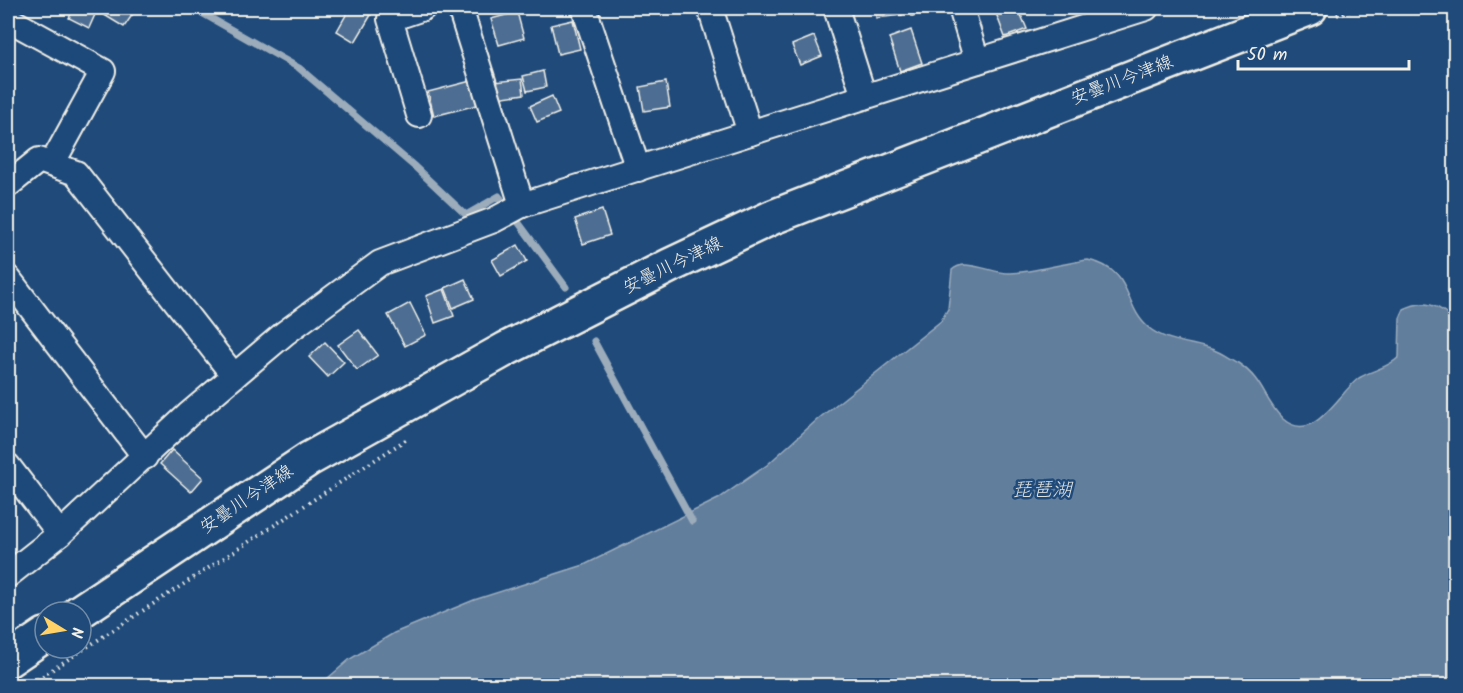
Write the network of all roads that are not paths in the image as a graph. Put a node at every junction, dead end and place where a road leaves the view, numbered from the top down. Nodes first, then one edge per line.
1 (423, 8) edge
2 (460, 8) edge
3 (584, 8) edge
4 (710, 8) edge
5 (836, 8) edge
6 (961, 8) edge
7 (1146, 8) edge
8 (1320, 13) edge
9 (1089, 16) edge
10 (8, 20) edge
11 (977, 61) junction
12 (864, 97) junction
13 (418, 115) dead end
14 (750, 133) junction
15 (52, 164) junction
16 (638, 169) junction
17 (8, 185) edge
18 (519, 207) junction
19 (8, 278) edge
20 (234, 376) junction
21 (145, 457) junction
22 (8, 466) edge
23 (60, 534) junction
24 (8, 575) edge
25 (93, 603) edge
26 (33, 643) edge
27 (8, 660) edge

1 - 13 street
2 - 18 street
3 - 16 street
4 - 14 street
5 - 12 street
6 - 11 street
7 - 9 street
8 - 25 main road, 安曇川今津線
9 - 11 street
10 - 15 street
11 - 12 street
12 - 14 street
14 - 16 street
15 - 17 street
15 - 20 street
16 - 18 street
18 - 20 street
19 - 21 street
20 - 21 street
21 - 23 street
22 - 23 street
23 - 24 street
26 - 27 main road

